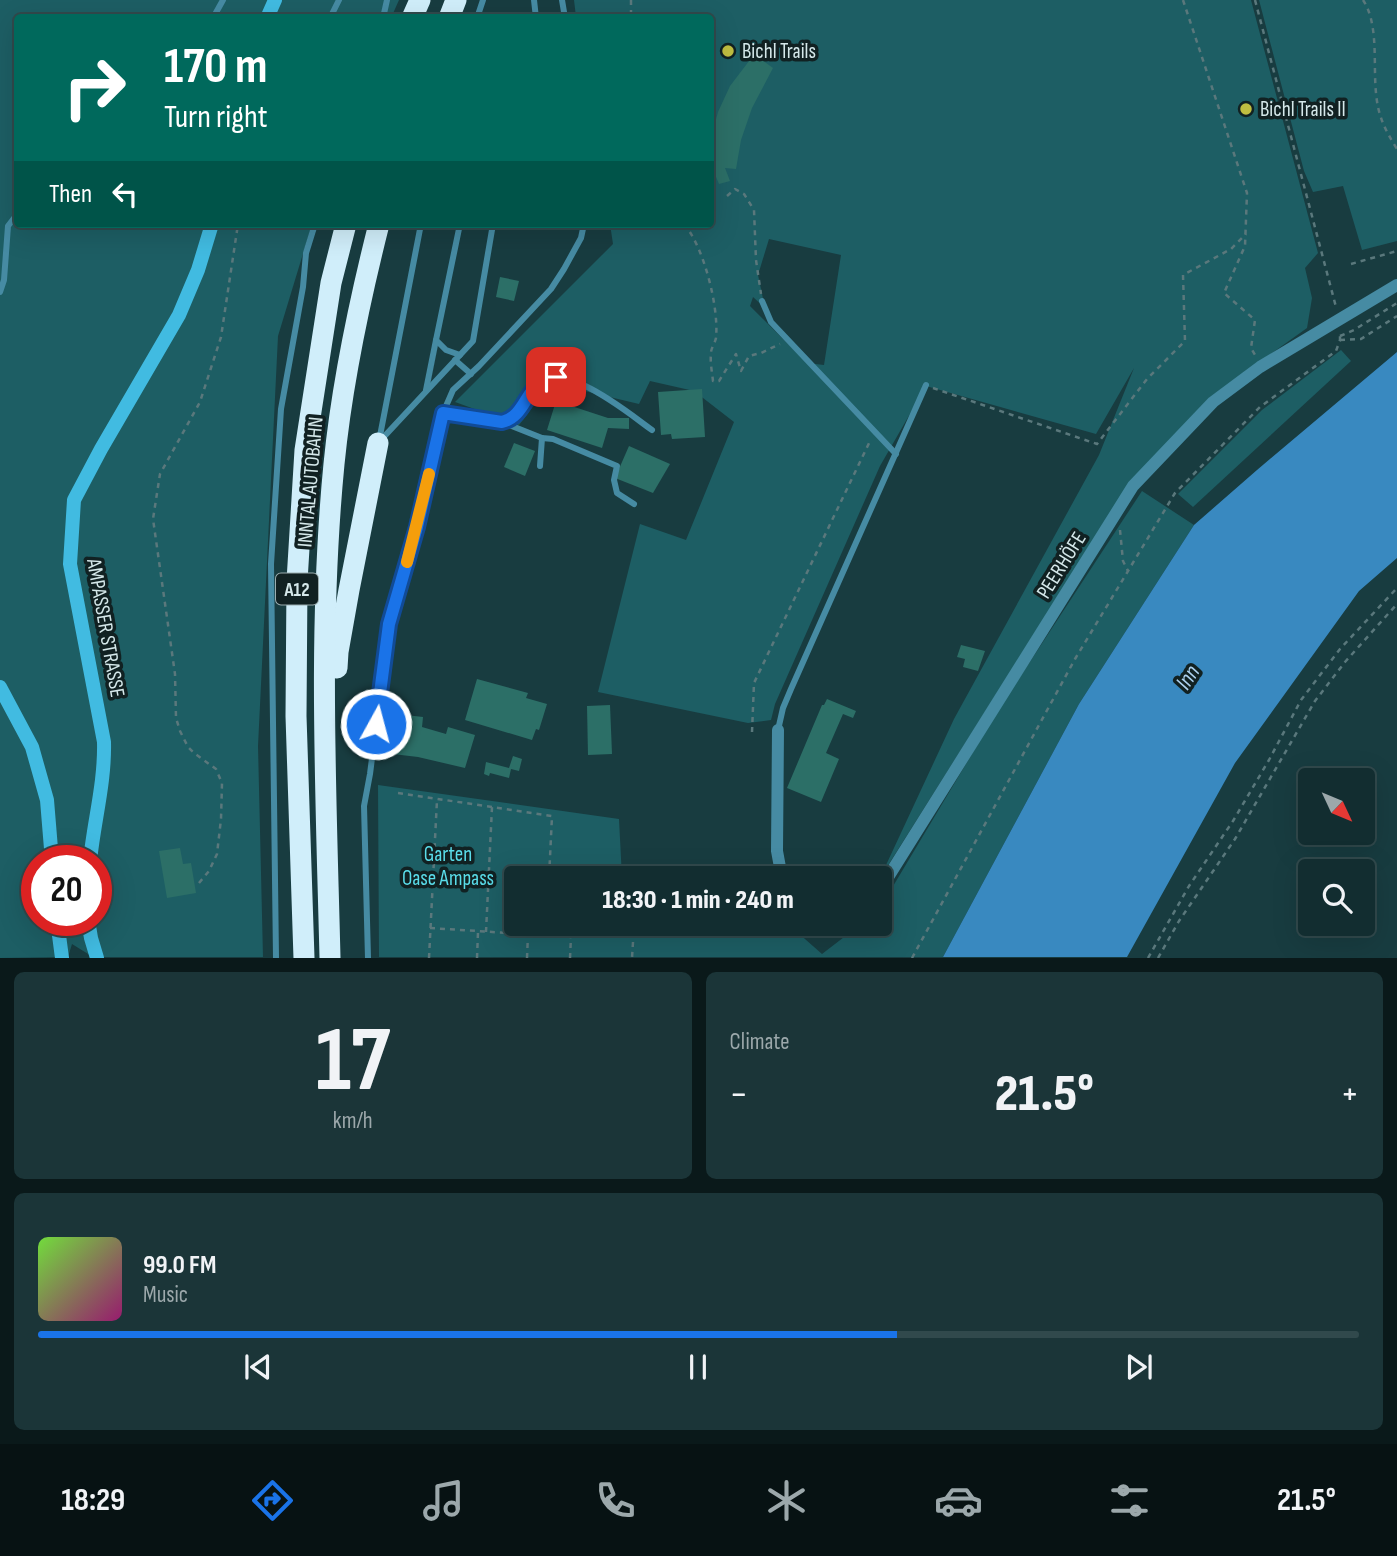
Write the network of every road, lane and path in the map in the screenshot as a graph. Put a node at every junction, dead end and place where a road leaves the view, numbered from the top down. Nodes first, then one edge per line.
1 (1183, 0) edge
2 (1255, 0) edge
3 (1363, 0) edge
4 (1397, 149) edge
5 (727, 196) dead end
6 (14, 218) edge
7 (211, 228) edge
8 (237, 228) edge
9 (314, 228) edge
10 (345, 228) edge
11 (378, 228) edge
12 (420, 228) edge
13 (459, 228) edge
14 (492, 228) edge
15 (583, 228) edge
16 (688, 228) edge
17 (1246, 234) junction
18 (1397, 251) edge
19 (1351, 264) dead end
20 (1397, 285) edge
21 (0, 292) edge
22 (762, 301) joint
23 (1397, 303) edge
24 (1397, 317) edge
25 (1339, 320) junction
26 (1340, 336) dead end
27 (436, 340) junction
28 (789, 340) junction
29 (458, 357) junction
30 (1261, 367) junction
31 (471, 374) junction
32 (926, 385) joint
33 (425, 392) junction
34 (443, 413) junction
35 (502, 422) junction
36 (652, 430) dead end
37 (875, 432) junction
38 (542, 438) junction
39 (378, 443) junction
40 (896, 454) junction
41 (540, 466) dead end
42 (634, 503) dead end
43 (1118, 510) junction
44 (1128, 570) junction
45 (1397, 588) edge
46 (1397, 604) edge
47 (0, 687) edge
48 (325, 721) junction
49 (778, 730) joint
50 (752, 732) dead end
51 (398, 793) dead end
52 (437, 799) junction
53 (492, 807) junction
54 (51, 845) edge
55 (93, 845) edge
56 (550, 866) edge
57 (780, 866) edge
58 (892, 871) edge
59 (199, 883) dead end
60 (430, 928) junction
61 (478, 932) junction
62 (486, 932) junction
63 (504, 933) edge
64 (59, 936) edge
65 (92, 936) edge
66 (528, 936) edge
67 (558, 936) edge
68 (633, 936) edge
69 (571, 937) joint
70 (62, 957) edge
71 (97, 957) edge
72 (276, 957) edge
73 (303, 957) edge
74 (330, 957) edge
75 (368, 957) edge
76 (429, 957) edge
77 (477, 957) edge
78 (527, 957) edge
79 (570, 957) edge
80 (632, 957) edge
81 (912, 957) edge
82 (1148, 957) edge
83 (1158, 957) edge

1 - 17 path
2 - 25 path
3 - 4 path
5 - 22 path
6 - 21 lane
7 - 55 main road, AMPASSER STRASSE
8 - 59 path
9 - 72 lane
10 - 73 highway, INNTAL AUTOBAHN / A12
11 - 48 highway, INNTAL AUTOBAHN / A12
12 - 39 lane
13 - 27 lane
14 - 29 lane
15 - 31 lane
16 - 28 path
17 - 30 path
17 - 32 path
18 - 19 path
20 - 25 street, PEERHÖFE
22 - 28 lane
23 - 26 path
24 - 44 path
25 - 30 street, PEERHÖFE
27 - 29 lane
27 - 33 lane
28 - 37 lane
29 - 31 lane
29 - 33 lane
30 - 43 street, PEERHÖFE
31 - 34 lane
32 - 40 lane
33 - 39 lane
34 - 35 lane
34 - 75 lane
35 - 36 lane
35 - 38 lane
37 - 40 lane
37 - 50 path
38 - 41 lane
38 - 42 lane
39 - 48 highway
40 - 49 lane
43 - 44 path
43 - 58 street, PEERHÖFE
44 - 81 path
45 - 82 path
46 - 83 path
47 - 54 main road
48 - 74 highway, INNTAL AUTOBAHN / A12
49 - 57 street
51 - 52 path
52 - 53 path
52 - 60 path
53 - 56 path
53 - 62 path
60 - 61 path
60 - 76 path
61 - 62 path
61 - 77 path
62 - 63 path
64 - 70 main road
65 - 71 main road
66 - 78 path
67 - 69 path
68 - 80 path
69 - 79 path

